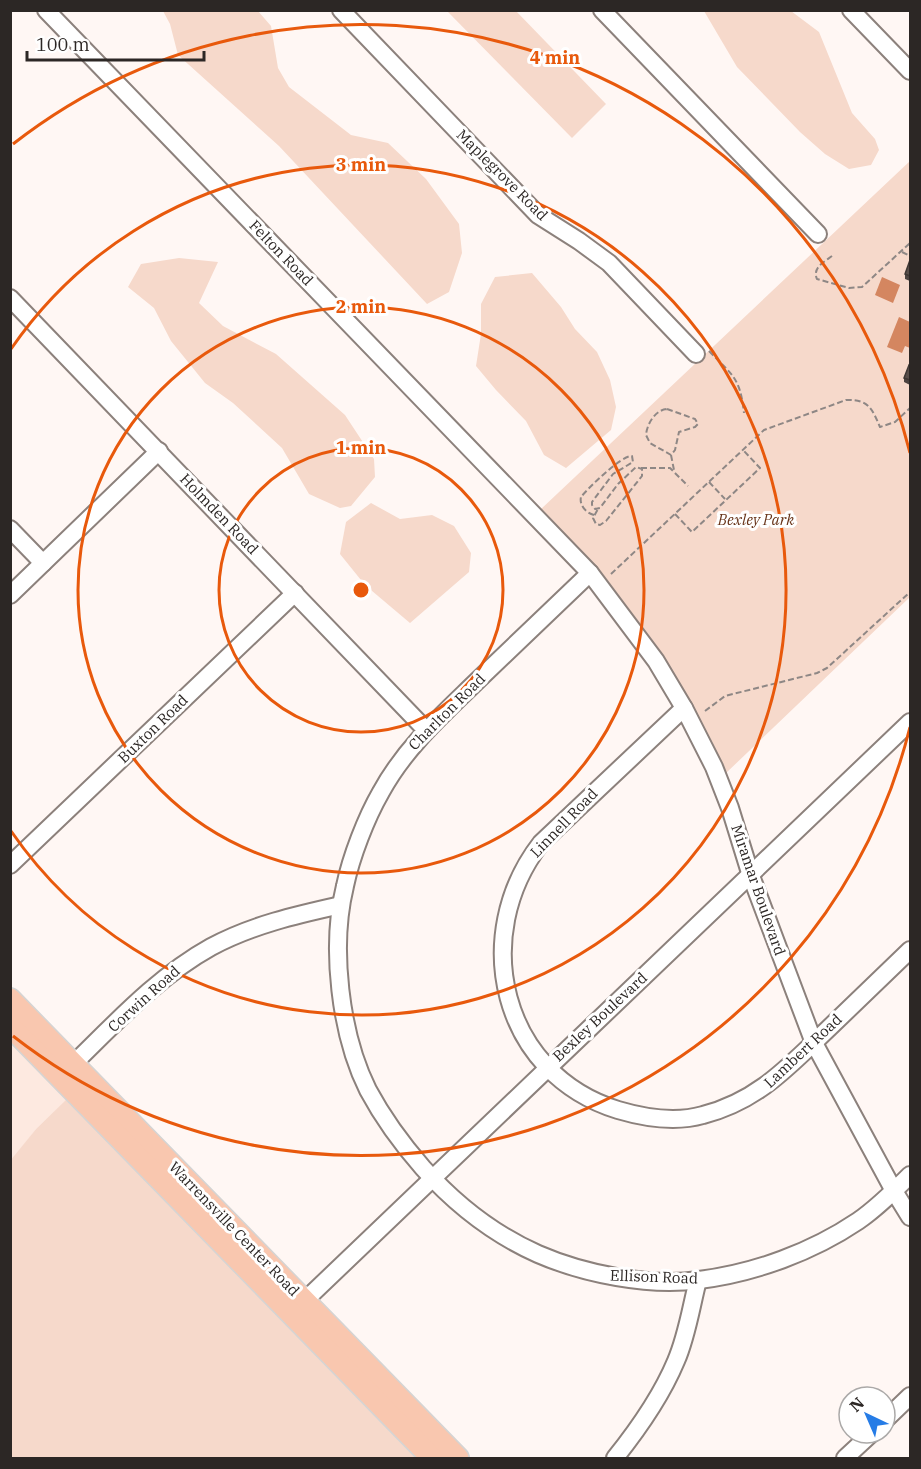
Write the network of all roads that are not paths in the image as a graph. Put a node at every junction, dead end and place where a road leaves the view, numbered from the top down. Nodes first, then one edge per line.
1 (46, 10) edge
2 (341, 10) edge
3 (602, 10) edge
4 (851, 10) edge
5 (910, 71) edge
6 (818, 234) dead end
7 (10, 298) edge
8 (703, 353) road end
9 (159, 452) junction
10 (10, 529) edge
11 (44, 563) junction
12 (590, 573) junction
13 (295, 593) junction
14 (10, 595) edge
15 (684, 708) junction
16 (910, 722) edge
17 (426, 730) junction
18 (10, 865) edge
19 (751, 876) junction
20 (341, 905) junction
21 (910, 950) edge
22 (10, 999) edge
23 (10, 1026) edge
24 (814, 1043) junction
25 (547, 1067) junction
26 (67, 1070) junction
27 (910, 1175) edge
28 (432, 1179) junction
29 (894, 1191) junction
30 (910, 1217) edge
31 (698, 1280) junction
32 (297, 1307) junction
33 (910, 1396) edge
34 (897, 1408) edge
35 (859, 1445) edge
36 (432, 1458) edge
37 (458, 1458) edge
38 (615, 1458) edge
39 (845, 1458) edge

1 - 12 street, Felton Road
2 - 8 street, Maplegrove Road
3 - 6 street
4 - 5 street
7 - 9 street, Holmden Road
9 - 11 street
9 - 13 street, Holmden Road
10 - 11 street
11 - 14 street
12 - 15 street, Miramar Boulevard
12 - 17 street, Charlton Road
13 - 17 street, Holmden Road
13 - 18 street, Buxton Road
15 - 19 street, Miramar Boulevard
15 - 25 street, Linnell Road
16 - 19 street, Bexley Boulevard
17 - 20 street, Charlton Road
19 - 24 street, Miramar Boulevard
19 - 25 street, Bexley Boulevard
20 - 26 street, Corwin Road
20 - 28 street, Charlton Road
21 - 24 street, Lambert Road
22 - 26 main road, Warrensville Center Road
23 - 26 main road, Warrensville Center Road
24 - 25 street, Lambert Road
24 - 29 street, Miramar Boulevard
25 - 28 street, Bexley Boulevard
26 - 32 main road, Warrensville Center Road
27 - 29 street, Ellison Road
28 - 31 street, Ellison Road
28 - 32 street, Bexley Boulevard
29 - 30 street, Miramar Boulevard
29 - 31 street, Ellison Road
31 - 38 street
32 - 36 main road, Warrensville Center Road
32 - 37 main road, Warrensville Center Road
33 - 34 street
35 - 39 street

